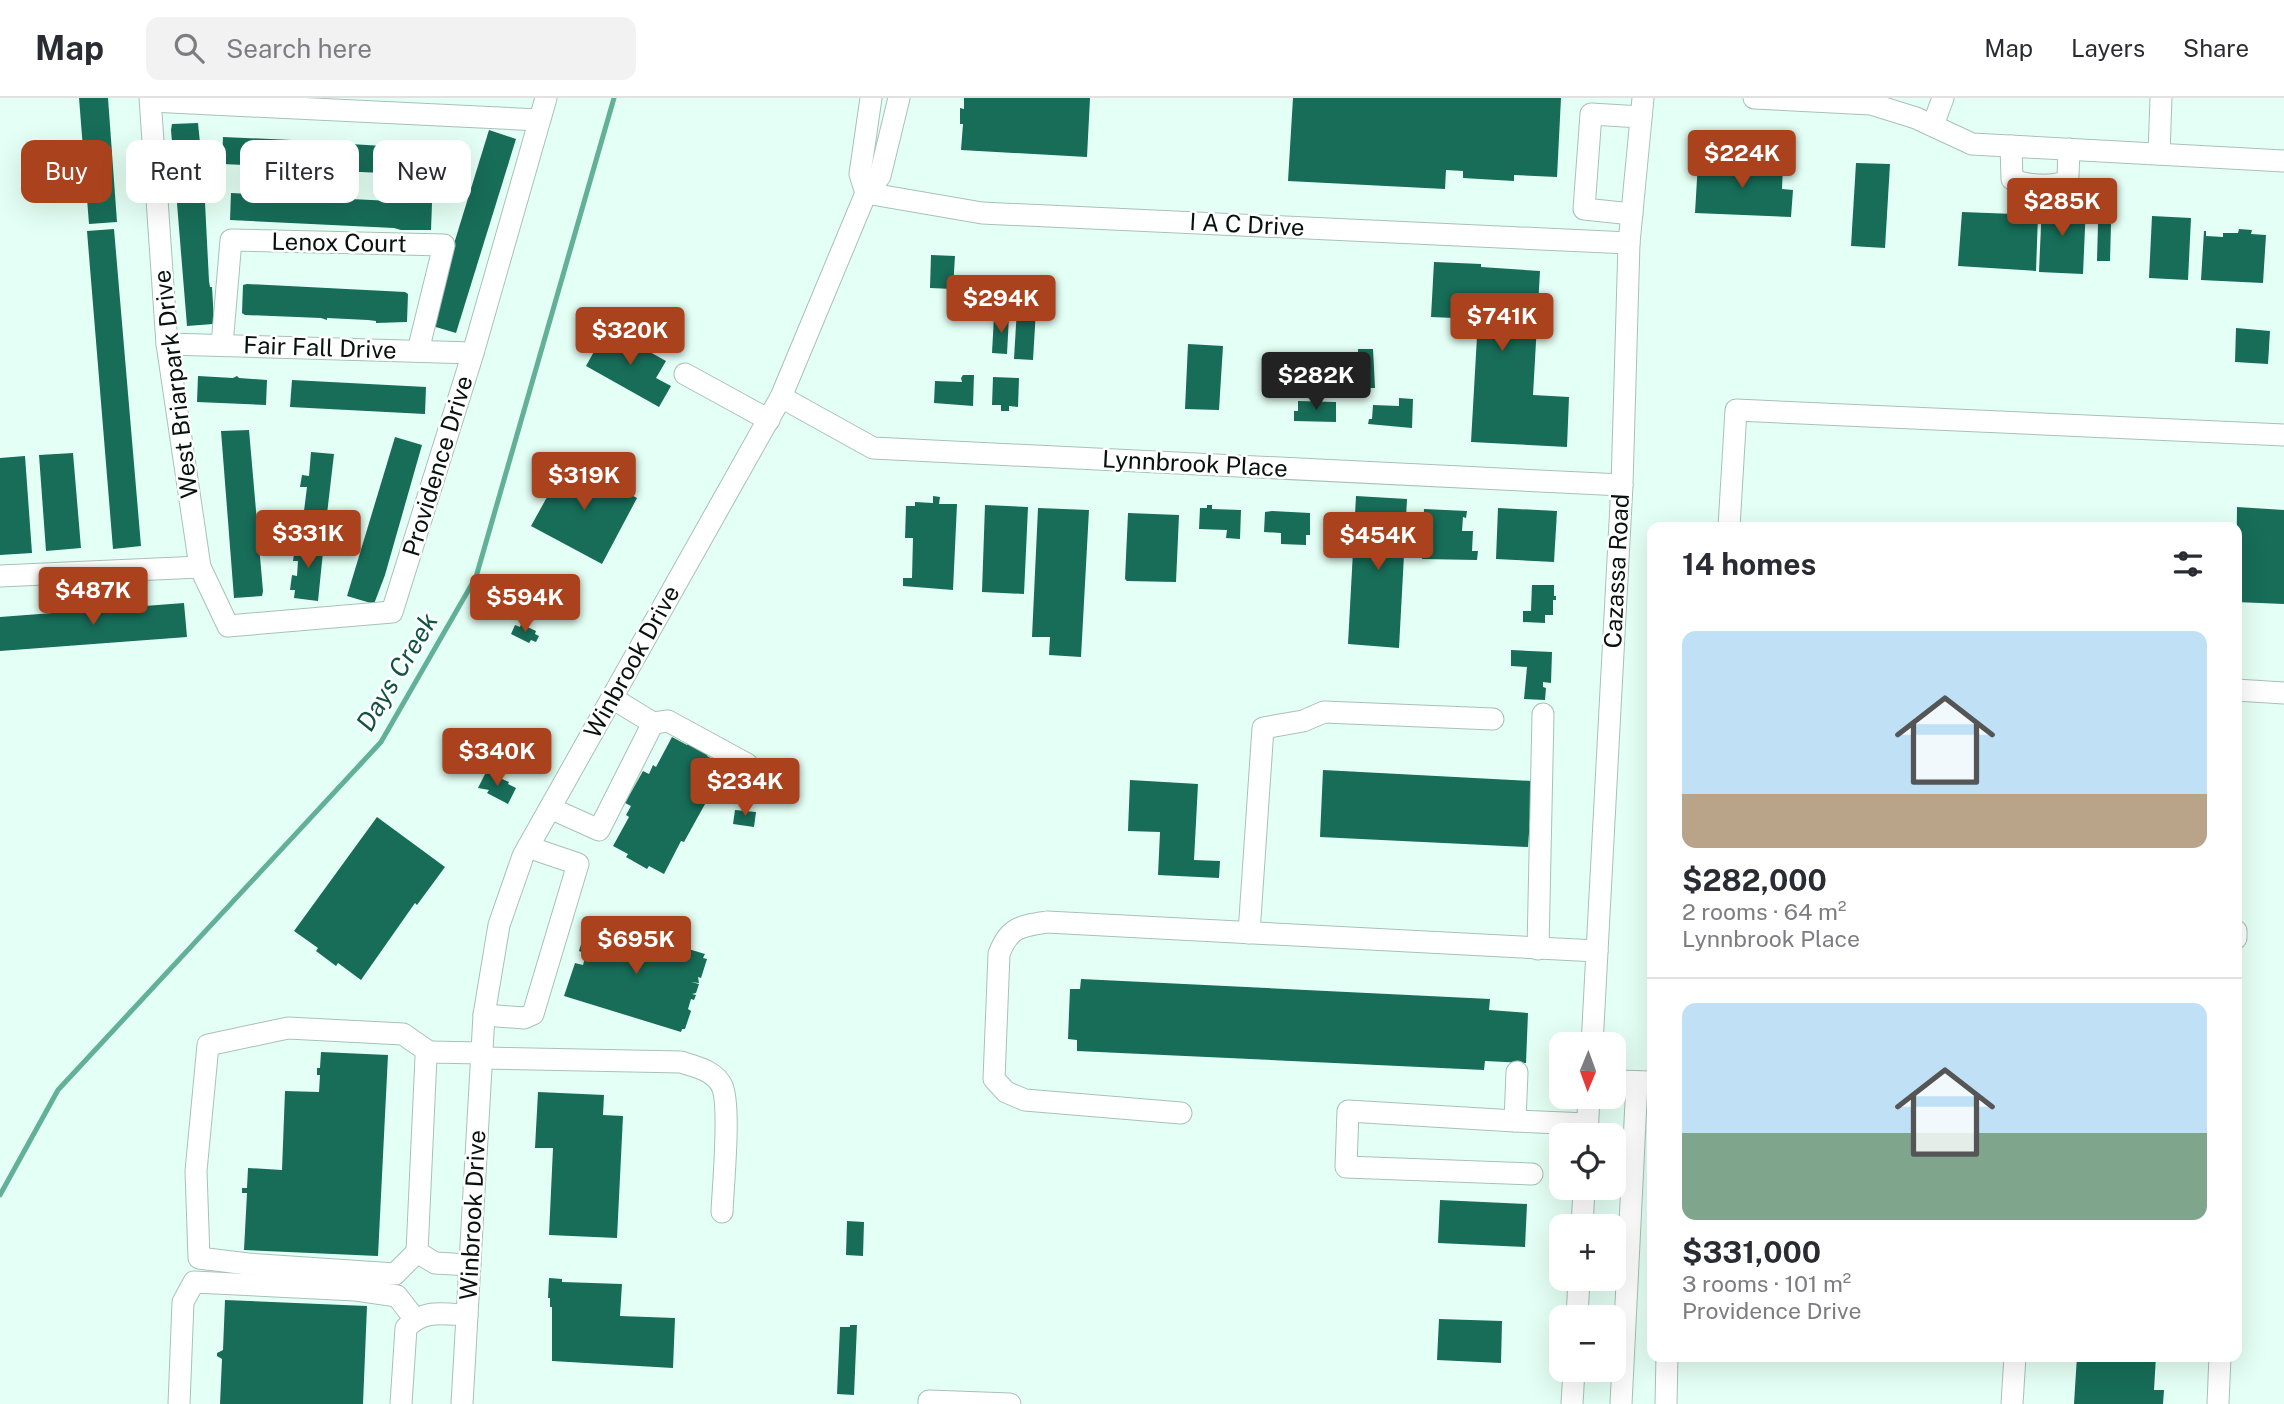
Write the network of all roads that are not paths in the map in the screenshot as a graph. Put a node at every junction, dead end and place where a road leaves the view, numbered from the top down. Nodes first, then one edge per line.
1 (546, 98) edge
2 (871, 98) edge
3 (899, 98) edge
4 (1754, 98) edge
5 (1943, 98) edge
6 (2161, 98) edge
7 (150, 99) edge
8 (349, 104) edge
9 (1642, 107) edge
10 (539, 120) junction
11 (1933, 125) junction
12 (2011, 146) junction
13 (2069, 149) junction
14 (2158, 154) junction
15 (2284, 161) edge
16 (866, 192) junction
17 (1632, 214) junction
18 (1629, 243) junction
19 (167, 344) junction
20 (222, 345) junction
21 (418, 351) junction
22 (473, 353) junction
23 (685, 374) dead end
24 (782, 397) junction
25 (769, 420) junction
26 (2284, 435) edge
27 (1622, 485) junction
28 (1728, 522) edge
29 (200, 566) junction
30 (0, 576) edge
31 (2242, 690) edge
32 (2284, 693) edge
33 (612, 698) junction
34 (1544, 714) dead end
35 (1493, 719) dead end
36 (653, 723) junction
37 (747, 764) dead end
38 (550, 808) junction
39 (528, 847) junction
40 (1249, 933) junction
41 (1538, 949) junction
42 (1597, 951) junction
43 (484, 1015) junction
44 (1593, 1032) edge
45 (429, 1052) junction
46 (482, 1056) junction
47 (1517, 1072) dead end
48 (1626, 1081) edge
49 (1645, 1082) edge
50 (1181, 1113) dead end
51 (1515, 1121) junction
52 (1549, 1125) edge
53 (1532, 1174) dead end
54 (722, 1212) dead end
55 (417, 1252) junction
56 (470, 1265) junction
57 (467, 1315) junction
58 (415, 1318) junction
59 (1667, 1362) edge
60 (2014, 1362) edge
61 (2220, 1362) edge
62 (1573, 1382) edge
63 (178, 1404) edge
64 (401, 1404) edge
65 (462, 1404) edge
66 (929, 1404) edge
67 (1010, 1404) edge
68 (1572, 1404) edge
69 (1621, 1404) edge
70 (1666, 1404) edge
71 (2011, 1404) edge
72 (2218, 1404) edge

1 - 10 street, Providence Drive
2 - 16 street, Winbrook Drive
3 - 16 street, Winbrook Drive
4 - 11 street
5 - 11 street
6 - 14 street
7 - 8 street
7 - 19 street, West Briarpark Drive
8 - 10 street
9 - 17 street, Cazassa Road
9 - 17 street
10 - 22 street, Providence Drive
11 - 12 street
12 - 13 street
12 - 13 street
13 - 14 street
14 - 15 street
16 - 18 street, I A C Drive
16 - 24 street, Winbrook Drive
17 - 18 street, Cazassa Road
18 - 27 street, Cazassa Road
19 - 20 street, Fair Fall Drive
19 - 29 street, West Briarpark Drive
20 - 21 street, Fair Fall Drive
20 - 21 street, Lenox Court
21 - 22 street, Fair Fall Drive
22 - 29 street, Providence Drive
23 - 25 street
24 - 25 street, Winbrook Drive
24 - 27 street, Lynnbrook Place
25 - 33 street, Winbrook Drive
26 - 28 street
27 - 42 street, Cazassa Road
29 - 30 street
31 - 32 street
33 - 36 street
33 - 38 street, Winbrook Drive
34 - 41 street
35 - 40 street
36 - 37 street
36 - 38 street
38 - 39 street, Winbrook Drive
39 - 43 street, Winbrook Drive
39 - 43 street
40 - 41 street
40 - 50 street
41 - 42 street
42 - 44 street, Cazassa Road
43 - 46 street, Winbrook Drive
45 - 46 street
45 - 55 street
45 - 55 street
46 - 54 street
46 - 56 street, Winbrook Drive
47 - 51 street
48 - 49 street
49 - 69 street
51 - 52 street
51 - 53 street
55 - 56 street
56 - 57 street, Winbrook Drive
57 - 58 street
57 - 65 street, Winbrook Drive
58 - 63 street
58 - 64 street
59 - 70 street
60 - 71 street
61 - 72 street
62 - 68 street
66 - 67 street

